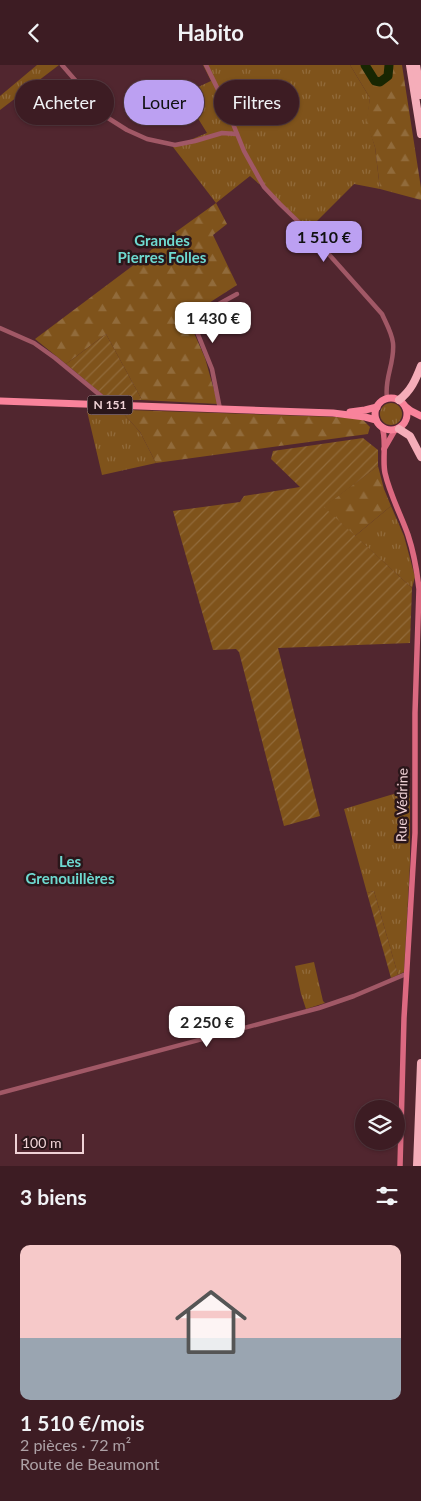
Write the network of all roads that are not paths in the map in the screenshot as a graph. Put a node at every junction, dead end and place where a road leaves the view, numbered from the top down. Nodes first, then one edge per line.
1 (62, 65) edge
2 (206, 65) edge
3 (410, 65) edge
4 (416, 65) edge
5 (421, 95) edge
6 (237, 134) junction
7 (421, 134) edge
8 (237, 295) dead end
9 (0, 329) edge
10 (421, 366) edge
11 (387, 398) junction
12 (399, 400) junction
13 (0, 401) edge
14 (112, 405) junction
15 (377, 407) junction
16 (406, 407) junction
17 (220, 409) junction
18 (334, 413) junction
19 (421, 416) edge
20 (376, 420) junction
21 (382, 427) junction
22 (400, 427) junction
23 (384, 449) junction
24 (421, 457) edge
25 (406, 974) junction
26 (421, 1063) edge
27 (0, 1093) edge
28 (400, 1166) edge
29 (417, 1166) edge

1 - 6 street
2 - 6 street
3 - 7 highway
4 - 5 highway
6 - 11 street
8 - 17 street
9 - 14 street
10 - 12 highway
11 - 12 main road
11 - 15 main road
12 - 16 main road
13 - 14 main road, N 151
14 - 17 main road, N 151
15 - 18 main road, N 151
15 - 20 main road
16 - 19 main road
16 - 22 main road
17 - 18 main road, N 151
18 - 20 main road, N 151
19 - 22 main road
20 - 21 main road
21 - 22 main road
21 - 23 street, Rue Védrine
22 - 23 street, Rue Védrine
22 - 24 highway
23 - 25 street, Rue Védrine
25 - 27 street
25 - 28 street, Rue Védrine
26 - 29 highway

